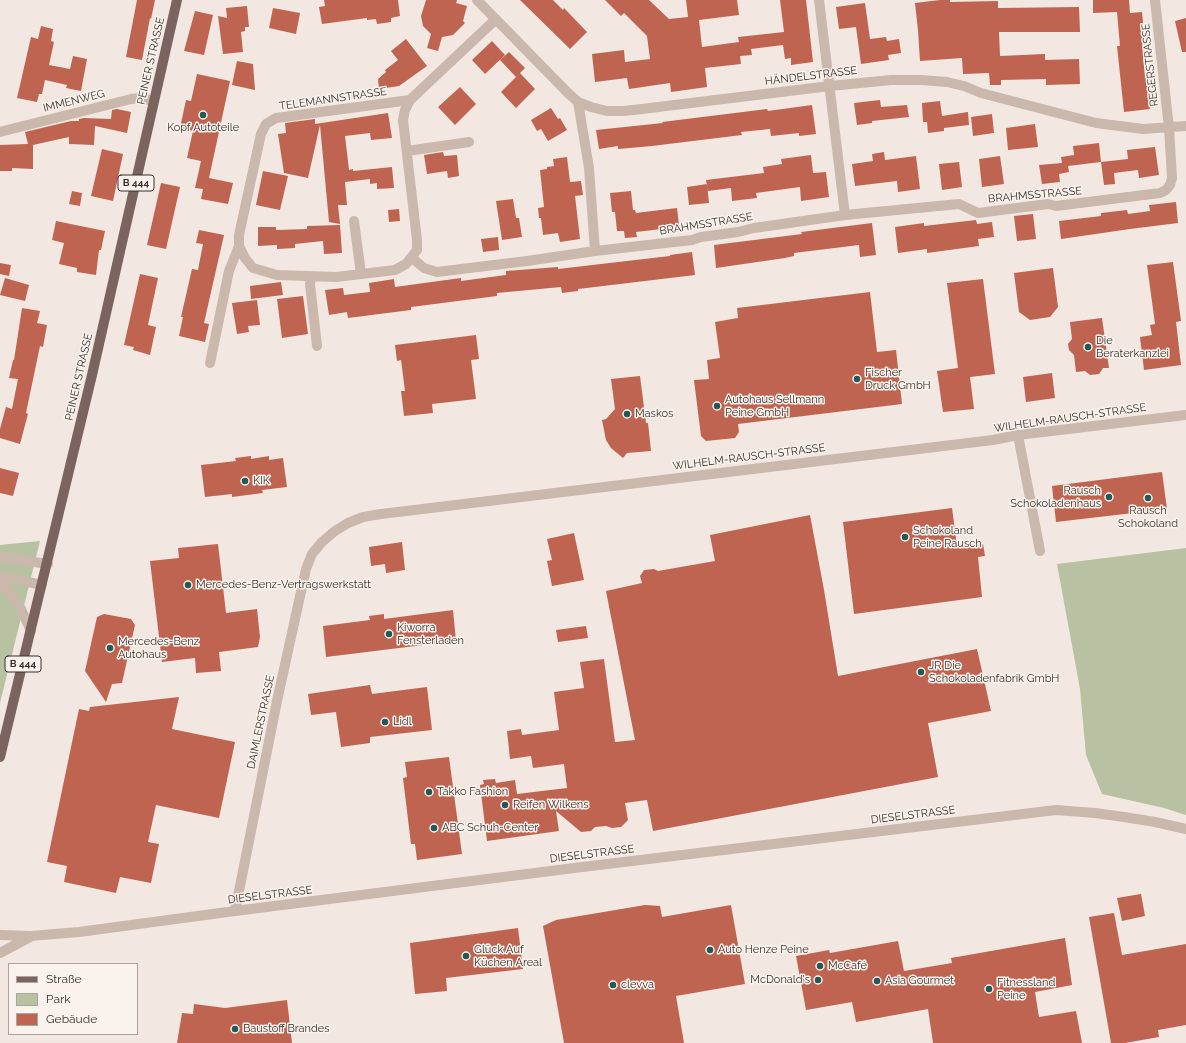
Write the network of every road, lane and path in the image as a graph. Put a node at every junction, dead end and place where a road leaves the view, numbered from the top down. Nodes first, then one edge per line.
1 (177, 0) edge
2 (477, 0) edge
3 (819, 0) edge
4 (1155, 0) edge
5 (496, 19) junction
6 (830, 86) junction
7 (410, 100) junction
8 (154, 101) junction
9 (578, 102) junction
10 (1186, 126) edge
11 (1169, 128) junction
12 (0, 132) edge
13 (469, 142) dead end
14 (407, 151) junction
15 (845, 215) junction
16 (354, 221) dead end
17 (239, 246) junction
18 (595, 251) junction
19 (412, 258) junction
20 (361, 274) junction
21 (311, 277) junction
22 (317, 346) dead end
23 (210, 363) dead end
24 (1186, 415) edge
25 (1018, 435) junction
26 (322, 542) joint
27 (1040, 551) dead end
28 (0, 557) edge
29 (48, 564) junction
30 (0, 576) edge
31 (0, 582) edge
32 (42, 585) junction
33 (31, 631) junction
34 (0, 757) edge
35 (1186, 829) edge
36 (235, 911) junction
37 (0, 935) edge
38 (31, 936) junction
39 (0, 953) edge

1 - 8 main road, PEINER STRASSE / B 444
2 - 5 street, HÄNDELSTRASSE
3 - 6 street
4 - 11 street, REGERSTRASSE
5 - 7 street
5 - 9 street, HÄNDELSTRASSE
6 - 9 street, HÄNDELSTRASSE
6 - 11 street, HÄNDELSTRASSE
6 - 15 street
7 - 14 street
7 - 17 street, TELEMANNSTRASSE
8 - 12 street, IMMENWEG
8 - 29 main road, PEINER STRASSE / B 444
9 - 18 street
10 - 11 street, HÄNDELSTRASSE
11 - 15 street, BRAHMSSTRASSE
13 - 14 street
14 - 19 street
15 - 18 street, BRAHMSSTRASSE
16 - 20 street
17 - 21 street
17 - 23 street, TELEMANNSTRASSE
18 - 19 street, BRAHMSSTRASSE
19 - 20 street
20 - 21 street
21 - 22 street
24 - 25 street, WILHELM-RAUSCH-STRASSE
25 - 26 street, WILHELM-RAUSCH-STRASSE
25 - 27 street
26 - 36 street, DAIMLERSTRASSE
28 - 29 street
29 - 32 main road, PEINER STRASSE / B 444
30 - 32 street
31 - 33 street
32 - 33 main road, PEINER STRASSE / B 444
33 - 34 main road, PEINER STRASSE / B 444
35 - 36 street, DIESELSTRASSE
36 - 38 street, DIESELSTRASSE
37 - 38 street, DIESELSTRASSE
38 - 39 street

